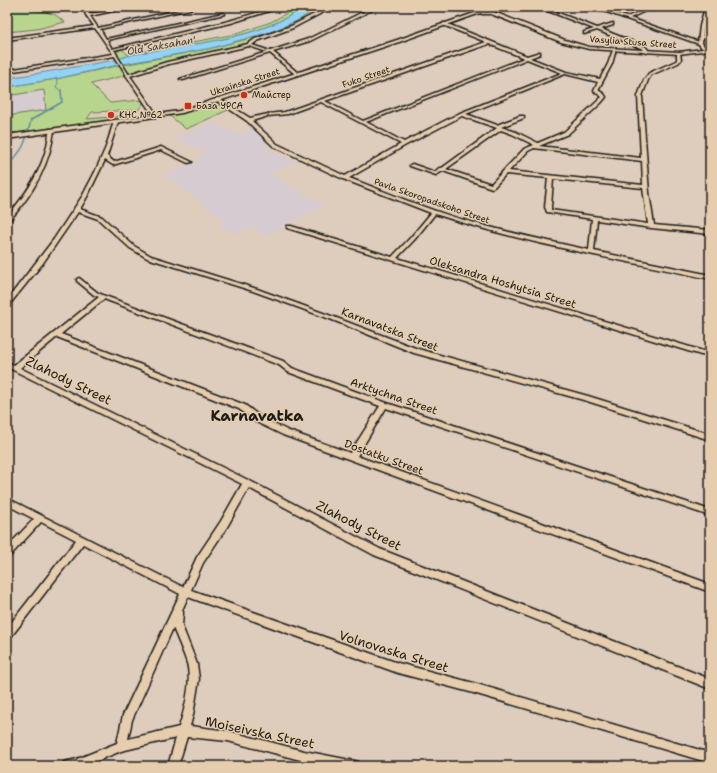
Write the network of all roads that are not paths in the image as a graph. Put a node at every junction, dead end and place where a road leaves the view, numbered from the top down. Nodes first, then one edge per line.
1 (85, 7) edge
2 (130, 7) edge
3 (197, 7) edge
4 (280, 7) edge
5 (331, 7) edge
6 (376, 7) edge
7 (540, 7) edge
8 (594, 7) edge
9 (650, 7) edge
10 (708, 7) edge
11 (481, 9) edge
12 (491, 9) edge
13 (224, 14) dead end
14 (88, 15) junction
15 (627, 18) junction
16 (444, 24) junction
17 (612, 24) dead end
18 (96, 28) junction
19 (597, 29) junction
20 (585, 33) dead end
21 (700, 37) junction
22 (710, 38) edge
23 (7, 39) edge
24 (104, 40) junction
25 (488, 43) junction
26 (700, 43) junction
27 (248, 45) junction
28 (710, 49) edge
29 (111, 50) junction
30 (615, 50) junction
31 (271, 52) junction
32 (647, 52) junction
33 (539, 53) dead end
34 (679, 53) junction
35 (114, 55) junction
36 (527, 58) junction
37 (7, 72) edge
38 (296, 73) junction
39 (565, 73) junction
40 (128, 75) junction
41 (182, 79) dead end
42 (601, 81) junction
43 (217, 99) junction
44 (322, 101) junction
45 (462, 114) junction
46 (156, 116) junction
47 (522, 117) dead end
48 (248, 120) junction
49 (116, 122) junction
50 (362, 122) junction
51 (498, 128) junction
52 (52, 130) junction
53 (7, 137) edge
54 (404, 144) junction
55 (538, 145) junction
56 (530, 147) junction
57 (105, 157) junction
58 (644, 160) junction
59 (190, 162) dead end
60 (412, 165) dead end
61 (441, 169) junction
62 (505, 172) junction
63 (551, 177) junction
64 (345, 178) junction
65 (645, 187) junction
66 (78, 210) junction
67 (434, 212) junction
68 (595, 218) junction
69 (7, 220) edge
70 (651, 226) junction
71 (289, 228) dead end
72 (710, 232) edge
73 (591, 253) junction
74 (393, 259) junction
75 (710, 277) edge
76 (79, 280) dead end
77 (103, 297) junction
78 (7, 304) edge
79 (57, 335) junction
80 (710, 352) edge
81 (11, 366) edge
82 (384, 405) junction
83 (710, 438) edge
84 (352, 457) junction
85 (248, 482) junction
86 (7, 501) edge
87 (710, 513) edge
88 (39, 519) junction
89 (80, 540) junction
90 (7, 553) edge
91 (710, 588) edge
92 (185, 592) junction
93 (178, 608) junction
94 (7, 636) edge
95 (710, 684) edge
96 (184, 731) junction
97 (121, 746) junction
98 (710, 758) edge
99 (68, 766) edge
100 (173, 766) edge
101 (354, 766) edge

1 - 14 street
2 - 14 street
3 - 18 street
4 - 29 street
5 - 27 street
6 - 31 street
7 - 19 street
8 - 15 street
9 - 15 street
10 - 21 street
11 - 12 main road
11 - 16 street, Ukrainska Street
12 - 30 main road, Vasylia Stusa Street
13 - 24 street
14 - 18 street
15 - 26 street
16 - 25 street
16 - 38 street, Ukrainska Street
17 - 19 street
18 - 23 street
18 - 24 street
19 - 20 street
19 - 32 street
21 - 22 street
21 - 26 street
24 - 29 street
25 - 36 street
25 - 44 street, Fuko Street
26 - 28 street
27 - 31 street
27 - 40 street
28 - 34 main road, Vasylia Stusa Street
29 - 35 street
30 - 32 main road, Vasylia Stusa Street
30 - 42 street
31 - 38 street
31 - 41 street
32 - 34 main road, Vasylia Stusa Street
33 - 36 street
34 - 58 street
35 - 37 street
35 - 40 street
36 - 39 street
36 - 50 street
38 - 43 street, Ukrainska Street
39 - 42 street
39 - 45 street
40 - 46 street
42 - 55 street
43 - 46 street, Ukrainska Street
43 - 48 street, Pavla Skoropadskoho Street
44 - 48 street, Fuko Street
44 - 50 street
45 - 51 street
45 - 54 street
46 - 49 street, Ukrainska Street
47 - 51 street
48 - 64 street, Pavla Skoropadskoho Street
49 - 52 street, Ukrainska Street
49 - 57 street
50 - 54 street
51 - 55 street
51 - 61 street
52 - 53 street, Ukrainska Street
52 - 69 street
54 - 64 street
55 - 56 street
56 - 58 street
56 - 62 street
57 - 59 street
57 - 66 street
58 - 65 street
60 - 61 street
61 - 62 street
62 - 63 street
63 - 65 street
63 - 68 street
64 - 67 street, Pavla Skoropadskoho Street
65 - 70 street
66 - 78 street
66 - 83 street, Karnavatska Street
67 - 73 street, Pavla Skoropadskoho Street
67 - 74 street
68 - 70 street
68 - 73 street
70 - 72 street
71 - 74 street, Oleksandra Hoshytsia Street
73 - 75 street, Pavla Skoropadskoho Street
74 - 80 street, Oleksandra Hoshytsia Street
76 - 77 street, Arktychna Street
77 - 79 street
77 - 82 street, Arktychna Street
79 - 81 street
79 - 84 street, Dostatku Street
81 - 85 street, Zlahody Street
82 - 84 street
82 - 87 street, Arktychna Street
84 - 91 street, Dostatku Street
85 - 92 street
85 - 95 street, Zlahody Street
86 - 88 street, Volnovaska Street
88 - 89 street, Volnovaska Street
88 - 90 street
89 - 92 street, Volnovaska Street
89 - 94 street
92 - 93 street
92 - 98 street, Volnovaska Street
93 - 96 street
93 - 97 street
96 - 97 street, Moiseivska Street
96 - 100 street
96 - 101 street, Moiseivska Street
97 - 99 street, Moiseivska Street

